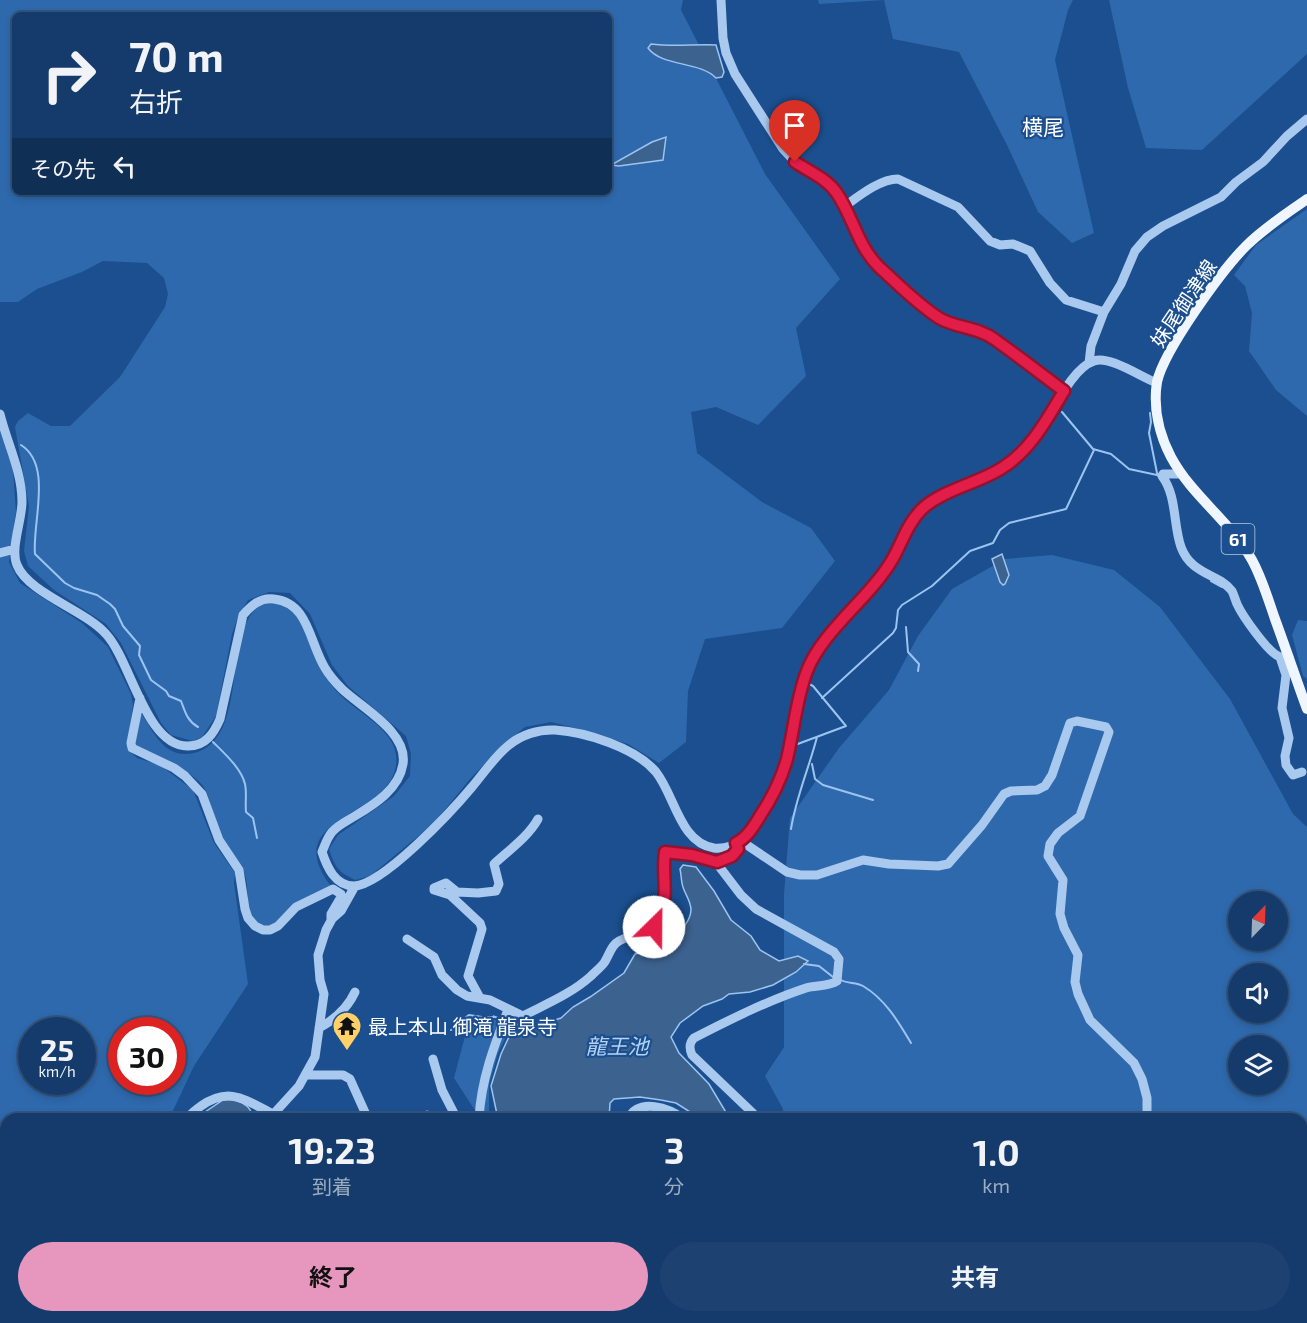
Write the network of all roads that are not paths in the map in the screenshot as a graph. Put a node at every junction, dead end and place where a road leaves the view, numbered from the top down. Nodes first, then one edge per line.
1 (721, 0) edge
2 (1307, 119) edge
3 (1307, 199) edge
4 (845, 207) junction
5 (1104, 312) junction
6 (1089, 363) junction
7 (1157, 383) junction
8 (1064, 391) junction
9 (0, 414) edge
10 (1181, 474) junction
11 (15, 549) junction
12 (0, 553) edge
13 (1285, 657) junction
14 (140, 698) junction
15 (1307, 709) edge
16 (1302, 772) dead end
17 (538, 819) dead end
18 (738, 842) junction
19 (715, 861) junction
20 (355, 886) junction
21 (331, 921) junction
22 (407, 939) dead end
23 (355, 992) dead end
24 (480, 998) junction
25 (505, 1017) junction
26 (319, 1028) junction
27 (433, 1059) dead end
28 (306, 1075) junction
29 (191, 1113) edge
30 (265, 1113) edge
31 (274, 1113) edge
32 (365, 1113) edge
33 (454, 1113) edge
34 (479, 1113) edge
35 (633, 1113) edge
36 (676, 1113) edge
37 (753, 1113) edge
38 (1147, 1113) edge

1 - 4 street
2 - 5 street
3 - 7 main road, 妹尾御津線 / 61
4 - 5 street
4 - 8 street
5 - 6 street
6 - 7 street
6 - 8 street
7 - 10 main road, 妹尾御津線 / 61
8 - 18 street
9 - 11 street
10 - 13 main road, 妹尾御津線 / 61
10 - 13 street
11 - 12 street
11 - 14 street
13 - 15 main road, 妹尾御津線 / 61
13 - 16 street
14 - 20 street
14 - 21 street
17 - 24 street
18 - 19 street
18 - 20 street
18 - 38 street
19 - 25 street
19 - 37 street
20 - 21 street
21 - 26 street
22 - 24 street
23 - 26 street
24 - 25 street
25 - 34 street
26 - 28 street
27 - 33 street
28 - 31 street
28 - 32 street
29 - 30 street
35 - 36 street

